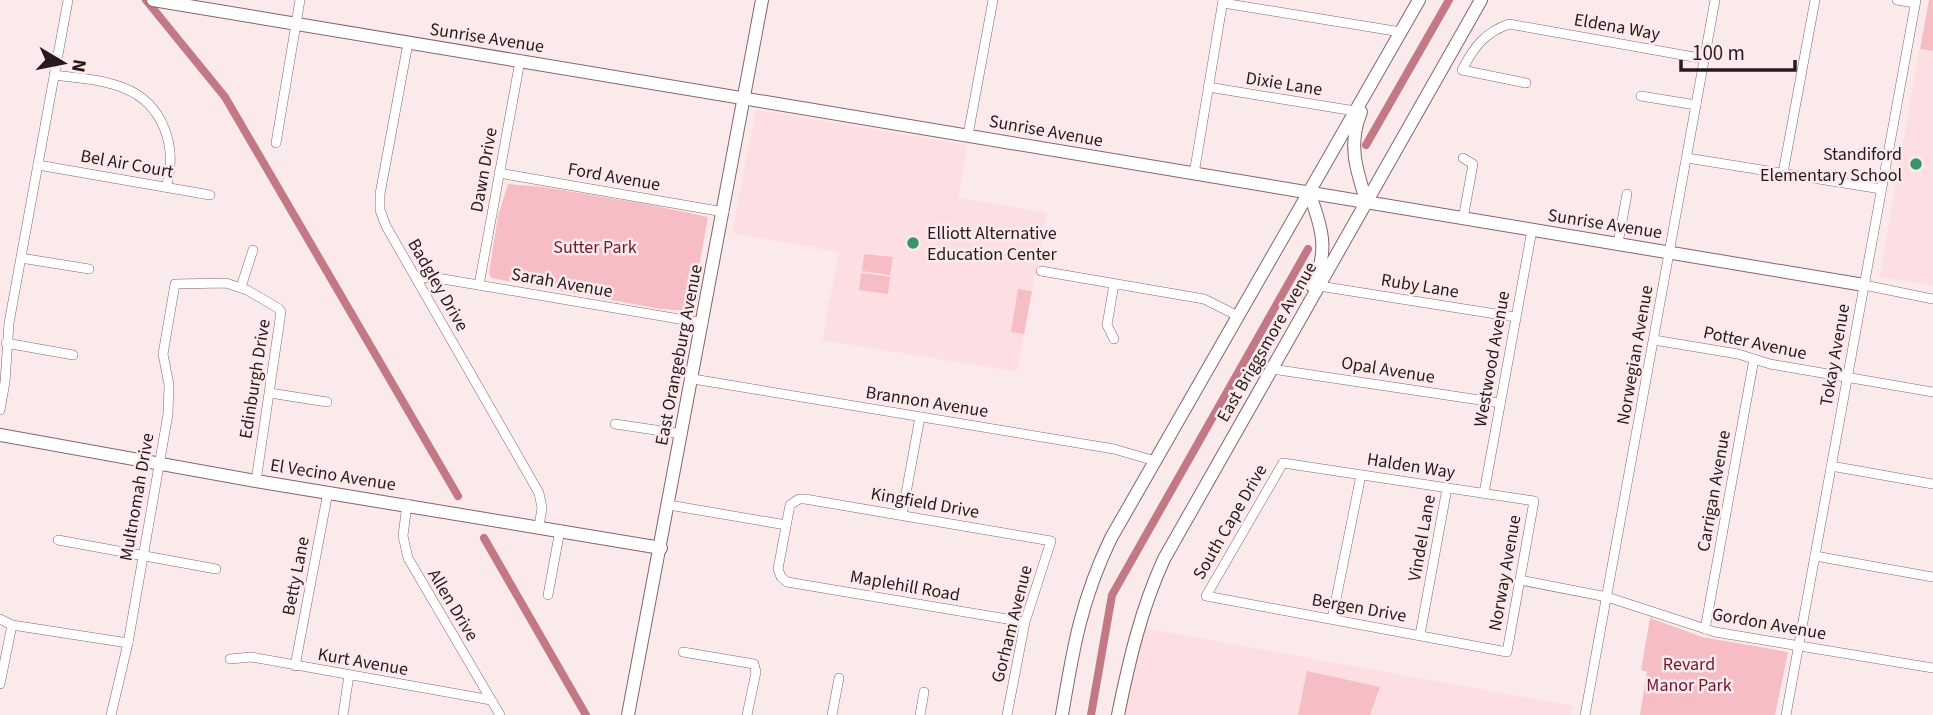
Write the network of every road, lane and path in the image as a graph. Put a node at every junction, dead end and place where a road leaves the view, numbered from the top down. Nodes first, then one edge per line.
1 (68, 0) edge
2 (155, 0) edge
3 (300, 0) edge
4 (762, 0) edge
5 (993, 0) edge
6 (1419, 0) edge
7 (1481, 0) edge
8 (1715, 0) edge
9 (1815, 0) edge
10 (1897, 0) edge
11 (1223, 1) edge
12 (1915, 1) edge
13 (184, 3) edge
14 (296, 24) junction
15 (1401, 32) junction
16 (408, 43) junction
17 (1705, 59) junction
18 (520, 61) junction
19 (1377, 74) junction
20 (54, 75) junction
21 (1526, 83) dead end
22 (1208, 87) junction
23 (1641, 96) dead end
24 (744, 99) junction
25 (1696, 106) junction
26 (1355, 111) junction
27 (968, 135) junction
28 (276, 143) dead end
29 (1463, 158) dead end
30 (1687, 158) junction
31 (38, 165) junction
32 (499, 173) junction
33 (1783, 173) junction
34 (1194, 174) junction
35 (166, 187) junction
36 (1881, 190) junction
37 (1309, 193) junction
38 (1627, 194) dead end
39 (210, 195) dead end
40 (1367, 203) junction
41 (723, 212) junction
42 (1463, 219) junction
43 (1532, 230) junction
44 (1618, 243) junction
45 (253, 250) dead end
46 (1670, 252) junction
47 (21, 258) junction
48 (89, 269) dead end
49 (1041, 271) dead end
50 (417, 278) junction
51 (175, 284) joint
52 (1114, 284) junction
53 (479, 285) junction
54 (1864, 285) junction
55 (1319, 286) junction
56 (241, 287) junction
57 (1933, 299) edge
58 (1238, 316) junction
59 (1515, 317) junction
60 (5, 322) edge
61 (703, 323) junction
62 (1294, 330) junction
63 (1114, 339) dead end
64 (1654, 340) junction
65 (6, 344) junction
66 (73, 355) dead end
67 (1754, 359) junction
68 (1272, 369) junction
69 (1847, 377) junction
70 (692, 379) junction
71 (1933, 392) edge
72 (270, 393) junction
73 (327, 402) dead end
74 (1500, 403) junction
75 (0, 410) edge
76 (920, 416) junction
77 (615, 424) dead end
78 (682, 434) junction
79 (0, 435) edge
80 (1156, 461) junction
81 (160, 462) junction
82 (1283, 463) joint
83 (1831, 466) junction
84 (1361, 475) junction
85 (256, 481) junction
86 (1933, 484) edge
87 (1447, 488) junction
88 (328, 492) junction
89 (1484, 493) junction
90 (1534, 501) joint
91 (407, 504) junction
92 (669, 506) junction
93 (902, 515) junction
94 (786, 525) junction
95 (539, 526) junction
96 (560, 530) junction
97 (58, 541) dead end
98 (1051, 541) joint
99 (661, 548) junction
100 (142, 555) junction
101 (1815, 556) junction
102 (216, 569) dead end
103 (1933, 577) edge
104 (1520, 580) junction
105 (548, 594) dead end
106 (1206, 596) joint
107 (1607, 597) junction
108 (0, 619) edge
109 (1332, 619) junction
110 (1025, 622) junction
111 (12, 625) junction
112 (1705, 629) junction
113 (1420, 635) junction
114 (128, 643) junction
115 (1799, 646) junction
116 (683, 652) dead end
117 (1507, 652) joint
118 (230, 659) dead end
119 (295, 666) junction
120 (1933, 667) edge
121 (349, 675) junction
122 (839, 677) dead end
123 (0, 684) edge
124 (924, 692) dead end
125 (491, 700) junction
126 (111, 715) edge
127 (342, 715) edge
128 (500, 715) edge
129 (628, 715) edge
130 (747, 715) edge
131 (832, 715) edge
132 (920, 715) edge
133 (1007, 715) edge
134 (1062, 715) edge
135 (1118, 715) edge
136 (1585, 715) edge
137 (1786, 715) edge

1 - 20 street
2 - 13 street, Sunrise Avenue
3 - 14 street
4 - 24 street, East Orangeburg Avenue
5 - 27 street
6 - 15 street
7 - 40 street, East Briggsmore Avenue
8 - 17 street, Norwegian Avenue
9 - 33 street
10 - 12 street
11 - 15 street
11 - 22 street
12 - 36 street, Tokay Avenue
13 - 14 street, Sunrise Avenue
14 - 16 street, Sunrise Avenue
14 - 28 street
15 - 19 street
16 - 18 street, Sunrise Avenue
16 - 50 street, Badgley Drive
17 - 21 street, Eldena Way
17 - 25 street, Norwegian Avenue
18 - 24 street, Sunrise Avenue
18 - 32 street, Dawn Drive
19 - 26 street
19 - 40 street
20 - 31 street
20 - 35 street
22 - 26 street, Dixie Lane
22 - 34 street
23 - 25 street
24 - 27 street, Sunrise Avenue
24 - 41 street, East Orangeburg Avenue
25 - 30 street, Norwegian Avenue
26 - 37 street
27 - 34 street, Sunrise Avenue
29 - 42 street
30 - 33 street
30 - 46 street, Norwegian Avenue
31 - 35 street, Bel Air Court
31 - 47 street
32 - 41 street, Ford Avenue
32 - 53 street, Dawn Drive
33 - 36 street
34 - 37 street, Sunrise Avenue
35 - 39 street, Bel Air Court
36 - 54 street, Tokay Avenue
37 - 40 street, Sunrise Avenue
37 - 58 street
37 - 62 street
38 - 44 street
40 - 42 street, Sunrise Avenue
40 - 55 street, East Briggsmore Avenue
41 - 61 street, East Orangeburg Avenue
42 - 43 street, Sunrise Avenue
43 - 44 street, Sunrise Avenue
43 - 59 street, Westwood Avenue
44 - 46 street, Sunrise Avenue
45 - 56 street
46 - 54 street, Sunrise Avenue
46 - 64 street, Norwegian Avenue
47 - 48 street
47 - 60 street
49 - 52 street
50 - 53 street, Sarah Avenue
50 - 95 street, Badgley Drive
51 - 56 street, Edinburgh Drive
51 - 81 street, Multnomah Drive
52 - 58 street
52 - 63 street
53 - 61 street, Sarah Avenue
54 - 57 street, Sunrise Avenue
54 - 69 street, Tokay Avenue
55 - 59 street, Ruby Lane
55 - 62 street, East Briggsmore Avenue
56 - 72 street, Edinburgh Drive
58 - 80 street
59 - 74 street, Westwood Avenue
60 - 65 street
61 - 70 street, East Orangeburg Avenue
62 - 68 street, East Briggsmore Avenue
64 - 67 street, Potter Avenue
64 - 107 street, Norwegian Avenue
65 - 66 street
65 - 75 street
67 - 69 street, Potter Avenue
67 - 112 street, Carrigan Avenue
68 - 74 street, Opal Avenue
68 - 135 street, East Briggsmore Avenue
69 - 71 street, Potter Avenue
69 - 83 street, Tokay Avenue
70 - 76 street, Brannon Avenue
70 - 78 street, East Orangeburg Avenue
72 - 73 street
72 - 85 street, Edinburgh Drive
74 - 89 street, Westwood Avenue
76 - 80 street, Brannon Avenue
76 - 93 street
77 - 78 street
78 - 92 street, East Orangeburg Avenue
79 - 81 street, El Vecino Avenue
80 - 134 street
81 - 85 street, El Vecino Avenue
81 - 100 street, Multnomah Drive
82 - 84 street, Halden Way
82 - 106 street, South Cape Drive
83 - 86 street
83 - 101 street, Tokay Avenue
84 - 87 street, Halden Way
84 - 109 street
85 - 88 street, El Vecino Avenue
87 - 89 street, Halden Way
87 - 113 street, Vindel Lane
88 - 91 street, El Vecino Avenue
88 - 119 street, Betty Lane
89 - 90 street, Halden Way
90 - 104 street, Norway Avenue
91 - 95 street, El Vecino Avenue
91 - 125 street, Allen Drive
92 - 94 street
92 - 99 street, East Orangeburg Avenue
93 - 94 street, Kingfield Drive
93 - 98 street, Kingfield Drive
94 - 110 street, Maplehill Road
95 - 96 street, El Vecino Avenue
96 - 99 street, El Vecino Avenue
96 - 105 street
97 - 100 street
98 - 110 street, Gorham Avenue
99 - 129 street, East Orangeburg Avenue
100 - 102 street
100 - 114 street, Multnomah Drive
101 - 103 street
101 - 115 street, Tokay Avenue
104 - 107 street, Gordon Avenue
104 - 117 street, Norway Avenue
106 - 109 street, Bergen Drive
107 - 112 street, Gordon Avenue
107 - 136 street, Norwegian Avenue
108 - 111 street
109 - 113 street, Bergen Drive
110 - 133 street, Gorham Avenue
111 - 114 street
111 - 123 street
112 - 115 street, Gordon Avenue
113 - 117 street, Bergen Drive
114 - 126 street, Multnomah Drive
115 - 120 street, Gordon Avenue
115 - 137 street, Tokay Avenue
116 - 130 street
118 - 119 street, Kurt Avenue
119 - 121 street, Kurt Avenue
121 - 125 street, Kurt Avenue
121 - 127 street
122 - 131 street
124 - 132 street
125 - 128 street, Allen Drive

